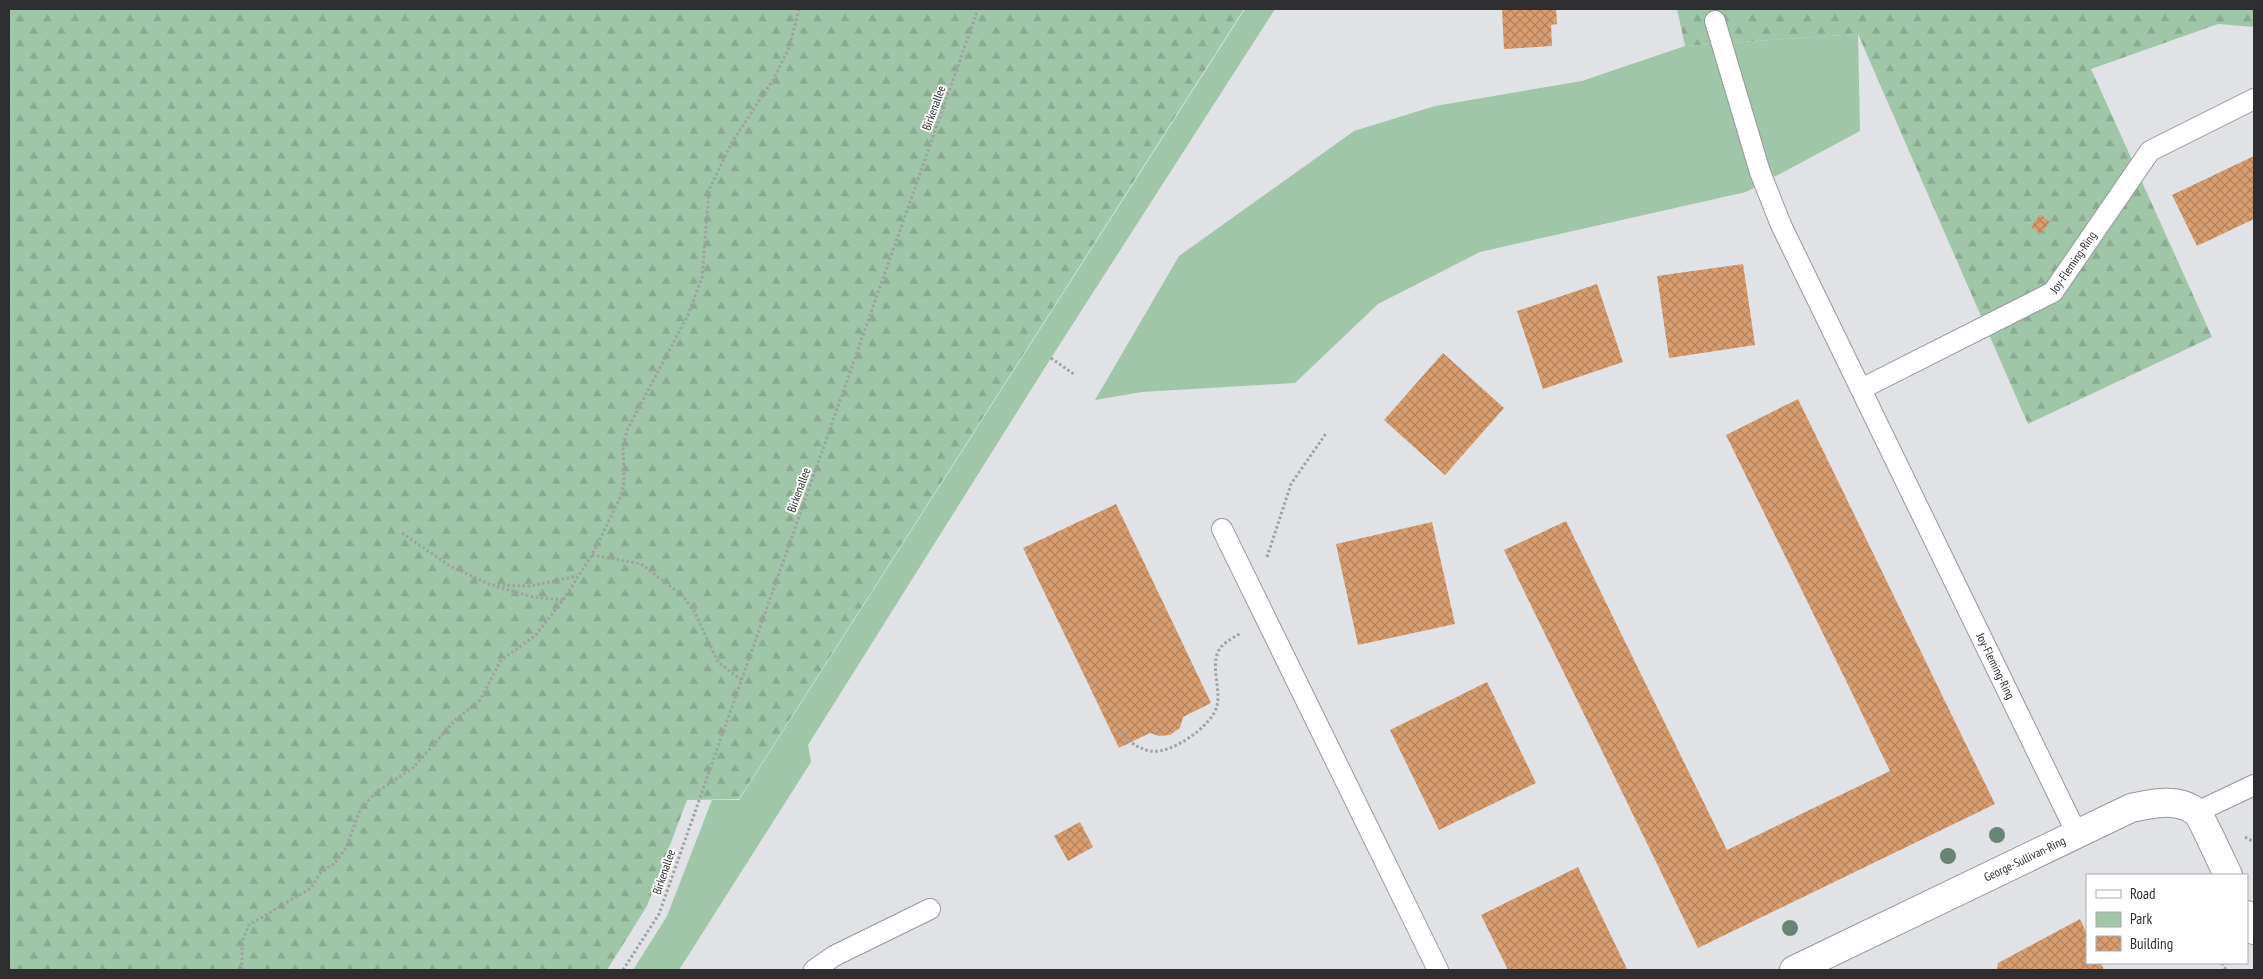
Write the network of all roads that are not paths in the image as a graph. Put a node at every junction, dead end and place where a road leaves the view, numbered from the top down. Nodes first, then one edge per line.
1 (1715, 21) dead end
2 (2254, 99) edge
3 (1861, 390) junction
4 (1222, 529) dead end
5 (2254, 785) edge
6 (2197, 812) junction
7 (2077, 834) junction
8 (2228, 874) edge
9 (930, 909) dead end
10 (2248, 917) edge
11 (2254, 930) edge
12 (814, 970) edge
13 (1438, 970) edge
14 (1794, 970) edge

1 - 3 lane, Joy-Fleming-Ring
2 - 3 lane, Joy-Fleming-Ring
3 - 7 lane, Joy-Fleming-Ring
4 - 13 lane
5 - 6 lane
6 - 7 street, George-Sullivan-Ring
6 - 8 street
7 - 14 street, George-Sullivan-Ring
9 - 12 lane
10 - 11 street

